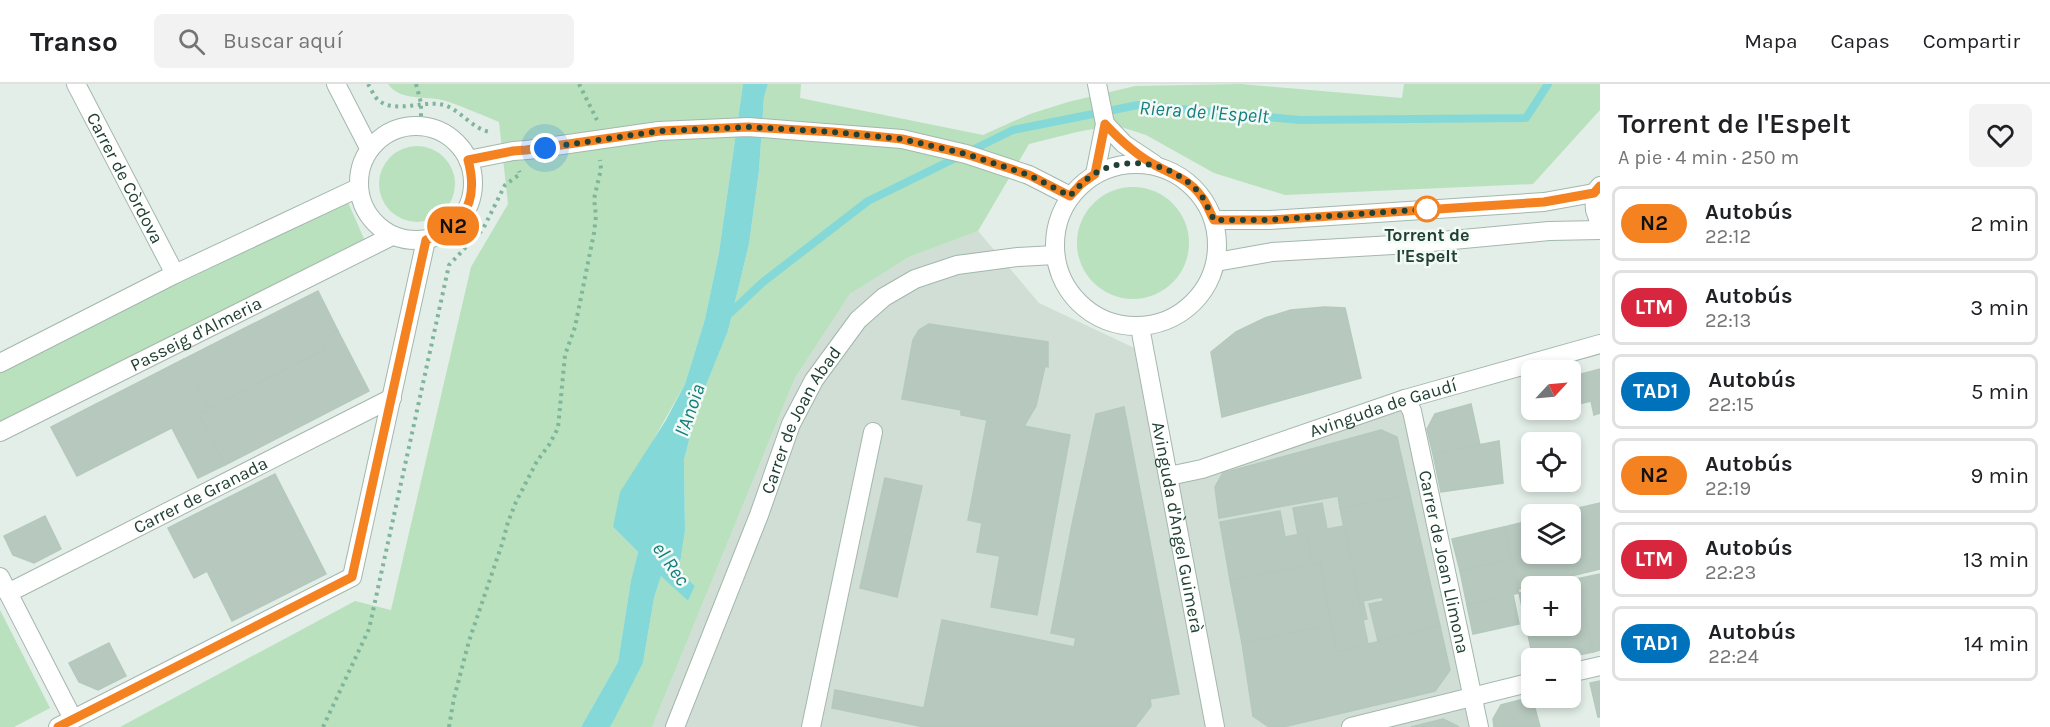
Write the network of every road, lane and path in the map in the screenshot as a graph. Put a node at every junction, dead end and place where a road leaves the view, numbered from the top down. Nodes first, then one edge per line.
1 (76, 84) edge
2 (336, 84) edge
3 (416, 84) edge
4 (579, 84) edge
5 (1098, 89) edge
6 (1105, 124) junction
7 (421, 126) junction
8 (600, 140) junction
9 (369, 148) junction
10 (468, 160) junction
11 (1155, 165) junction
12 (1095, 174) junction
13 (358, 188) junction
14 (1597, 190) edge
15 (1070, 196) junction
16 (1214, 220) junction
17 (1600, 224) edge
18 (1600, 231) edge
19 (392, 236) junction
20 (426, 240) junction
21 (1055, 255) junction
22 (1216, 262) junction
23 (176, 274) junction
24 (1140, 327) junction
25 (1600, 344) edge
26 (0, 363) edge
27 (392, 398) junction
28 (1405, 399) junction
29 (0, 432) edge
30 (873, 432) dead end
31 (1169, 476) junction
32 (4, 585) edge
33 (1600, 666) edge
34 (1581, 670) edge
35 (1521, 685) edge
36 (1472, 697) junction
37 (65, 723) edge
38 (449, 727) edge
39 (675, 727) edge
40 (811, 727) edge
41 (1215, 727) edge
42 (1351, 727) edge
43 (1479, 727) edge

1 - 23 street, Carrer de Còrdova
2 - 9 street
3 - 7 path
4 - 8 path
5 - 6 street
6 - 11 street
6 - 12 street
7 - 9 street
7 - 10 street
8 - 10 street, bridge
8 - 15 street, bridge
8 - 38 path
9 - 13 street
10 - 20 street
11 - 12 street
11 - 16 street
12 - 15 street
13 - 19 street
13 - 23 street
14 - 16 street
14 - 17 street
15 - 21 street
16 - 22 street
18 - 22 street
19 - 20 street
19 - 29 street, Passeig d'Almeria
20 - 27 street
21 - 24 street
21 - 39 street, Carrer de Joan Abad
22 - 24 street
23 - 26 street
24 - 31 street, Avinguda d'Àngel Guimerà
25 - 28 street, Avinguda de Gaudí
27 - 32 street, Carrer de Granada
27 - 37 street
28 - 31 street, Avinguda de Gaudí
28 - 36 street, Carrer de Joan Llimona
30 - 40 street
31 - 41 street, Avinguda d'Àngel Guimerà
32 - 37 street
33 - 34 street
35 - 36 street
36 - 42 street
36 - 43 street, Carrer de Joan Llimona

